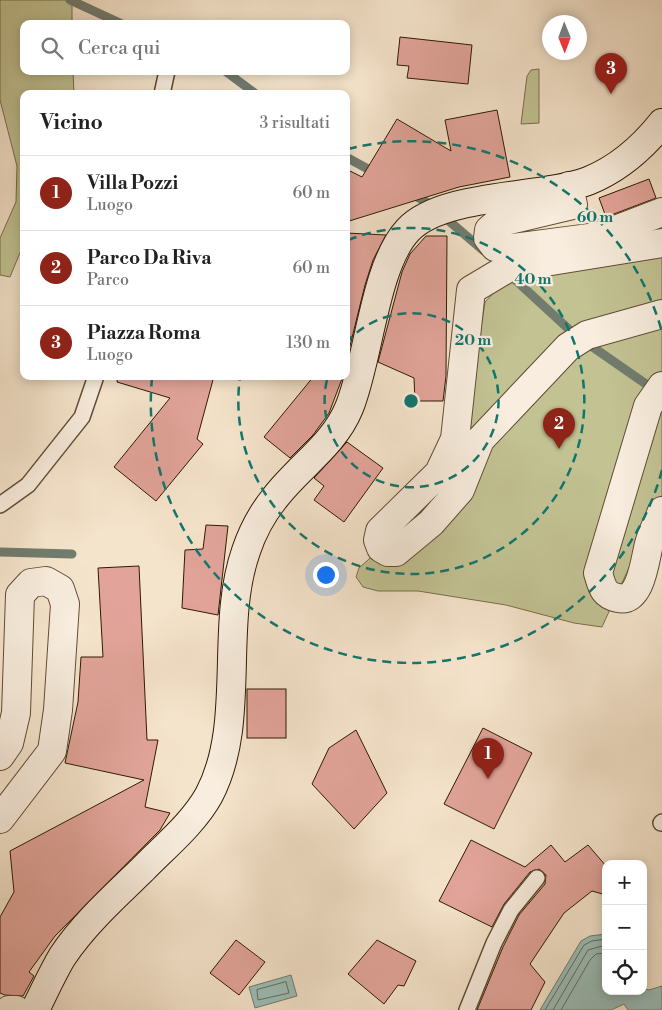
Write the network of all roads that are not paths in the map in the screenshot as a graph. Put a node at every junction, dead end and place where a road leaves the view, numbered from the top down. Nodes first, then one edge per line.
1 (166, 75) edge
2 (163, 90) edge
3 (662, 123) edge
4 (569, 186) junction
5 (662, 212) edge
6 (662, 243) edge
7 (662, 314) edge
8 (95, 380) edge
9 (655, 396) edge
10 (0, 505) edge
11 (662, 512) edge
12 (0, 617) edge
13 (0, 678) edge
14 (0, 756) edge
15 (0, 819) edge
16 (537, 878) dead end
17 (8, 1010) edge
18 (16, 1010) edge
19 (35, 1010) edge
20 (467, 1010) edge

1 - 2 lane
3 - 4 street
4 - 5 street
4 - 19 street
6 - 7 street
8 - 10 lane
9 - 11 street
12 - 13 street
14 - 15 street
16 - 20 lane
17 - 18 street

